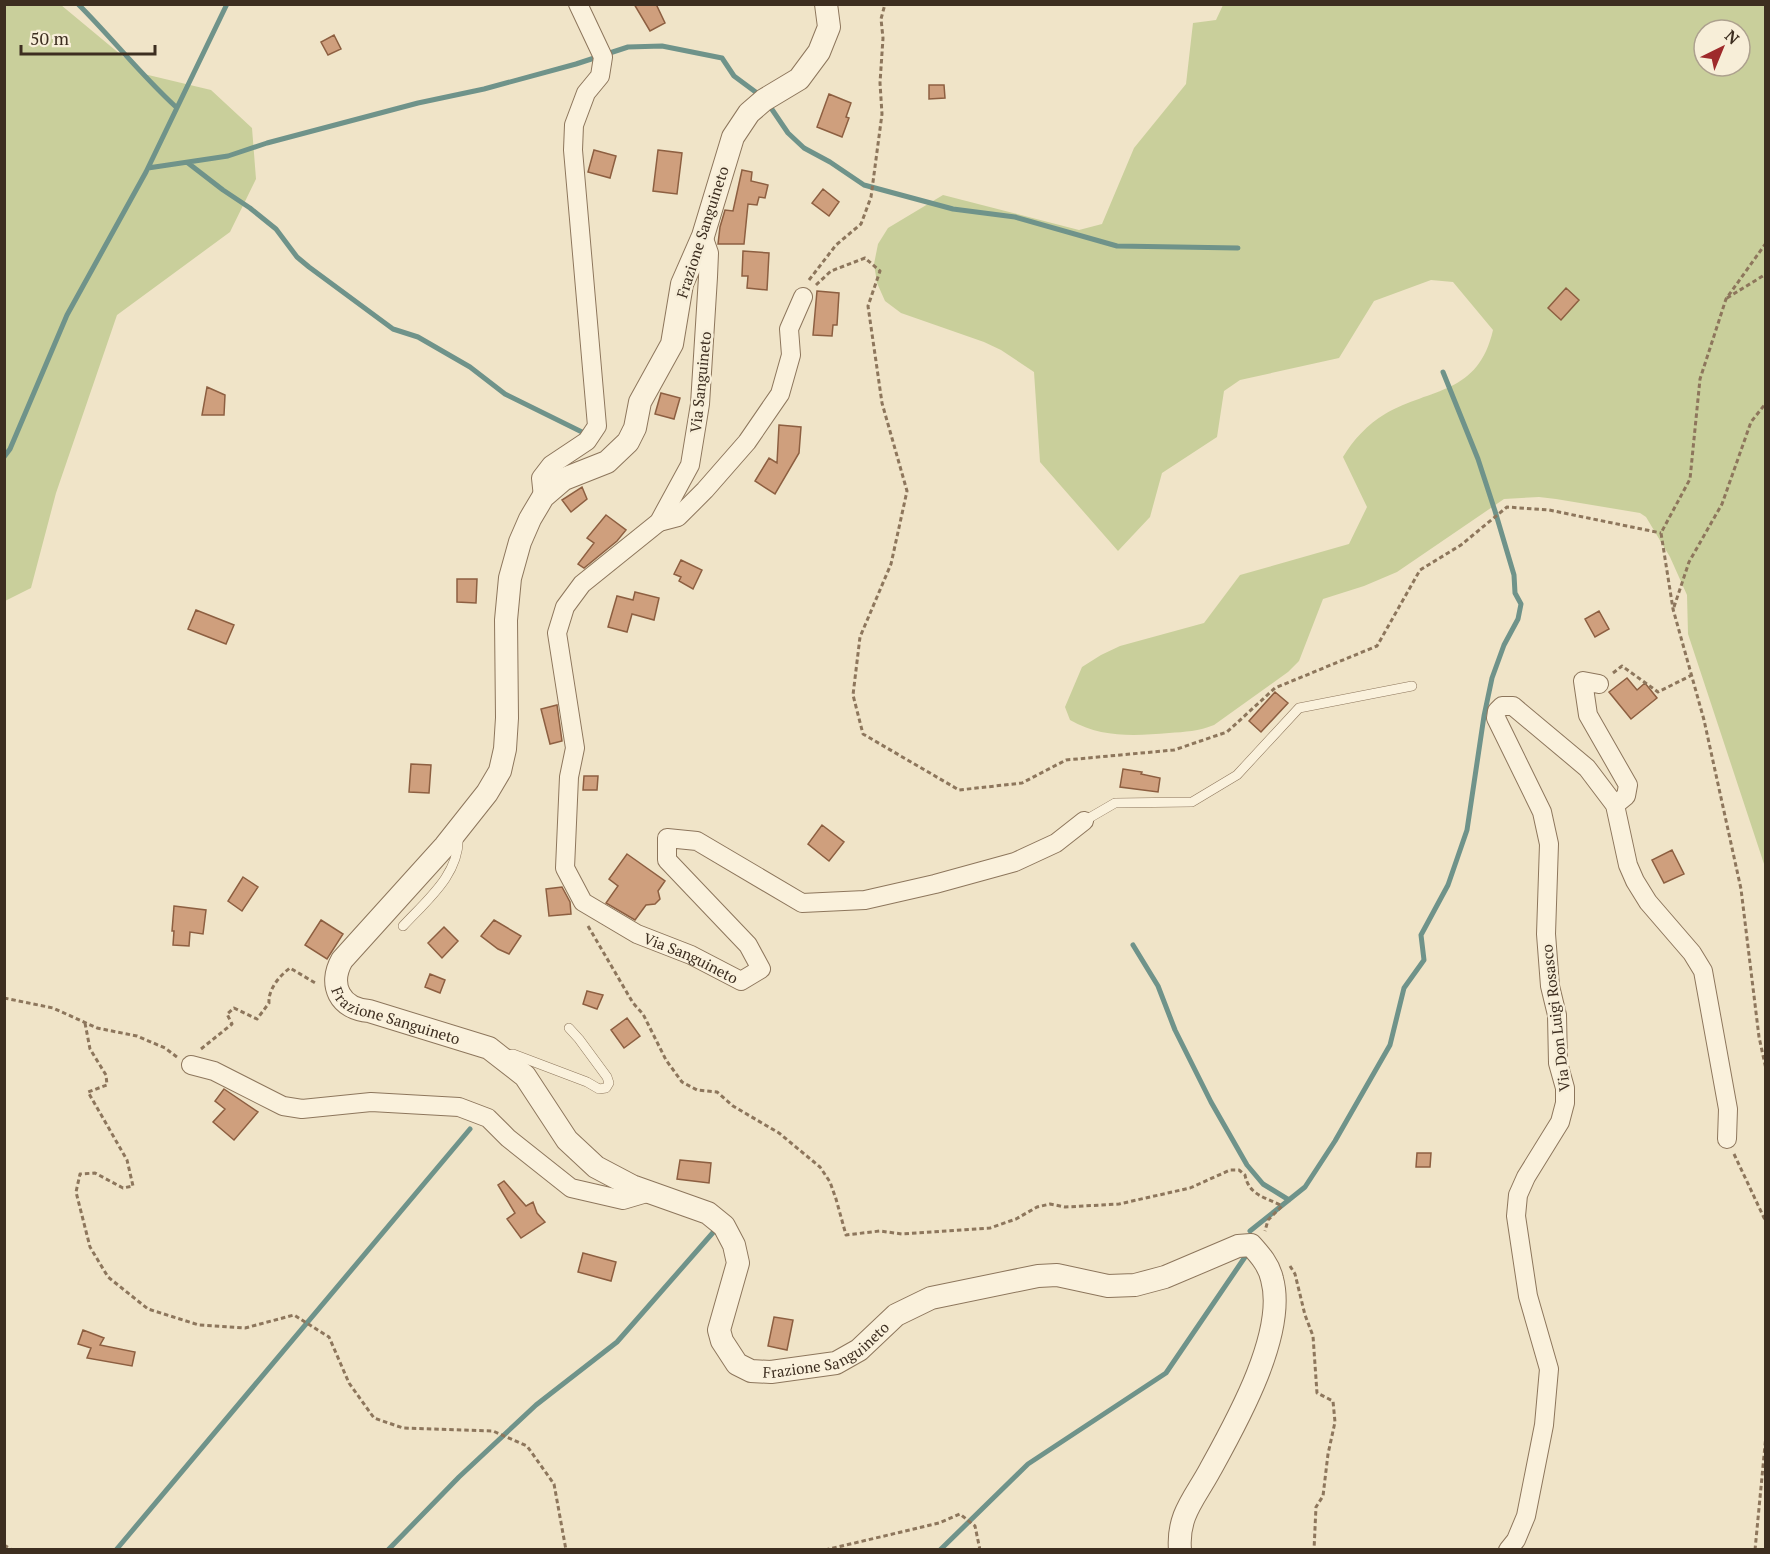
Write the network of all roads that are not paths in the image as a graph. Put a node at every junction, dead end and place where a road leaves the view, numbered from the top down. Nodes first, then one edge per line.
1 (578, 4) edge
2 (826, 4) edge
3 (703, 236) junction
4 (805, 290) road end
5 (543, 497) junction
6 (659, 522) junction
7 (1599, 684) road end
8 (1412, 686) dead end
9 (1615, 805) junction
10 (1084, 821) joint
11 (457, 831) junction
12 (404, 926) dead end
13 (569, 1028) dead end
14 (503, 1057) junction
15 (187, 1059) road end
16 (1727, 1139) road end
17 (650, 1192) junction
18 (1180, 1550) edge
19 (1508, 1550) edge

1 - 5 street
2 - 3 street, Frazione Sanguineto
3 - 5 street, Frazione Sanguineto
3 - 6 street, Via Sanguineto
4 - 6 street, Via Sanguineto
5 - 11 street, Frazione Sanguineto
6 - 10 street, Via Sanguineto
7 - 9 street
8 - 10 lane
9 - 16 street, Via Don Luigi Rosasco
9 - 19 street, Via Don Luigi Rosasco
11 - 12 lane
11 - 14 street, Frazione Sanguineto
13 - 14 lane
14 - 17 street, Frazione Sanguineto
15 - 17 street
17 - 18 street, Frazione Sanguineto

